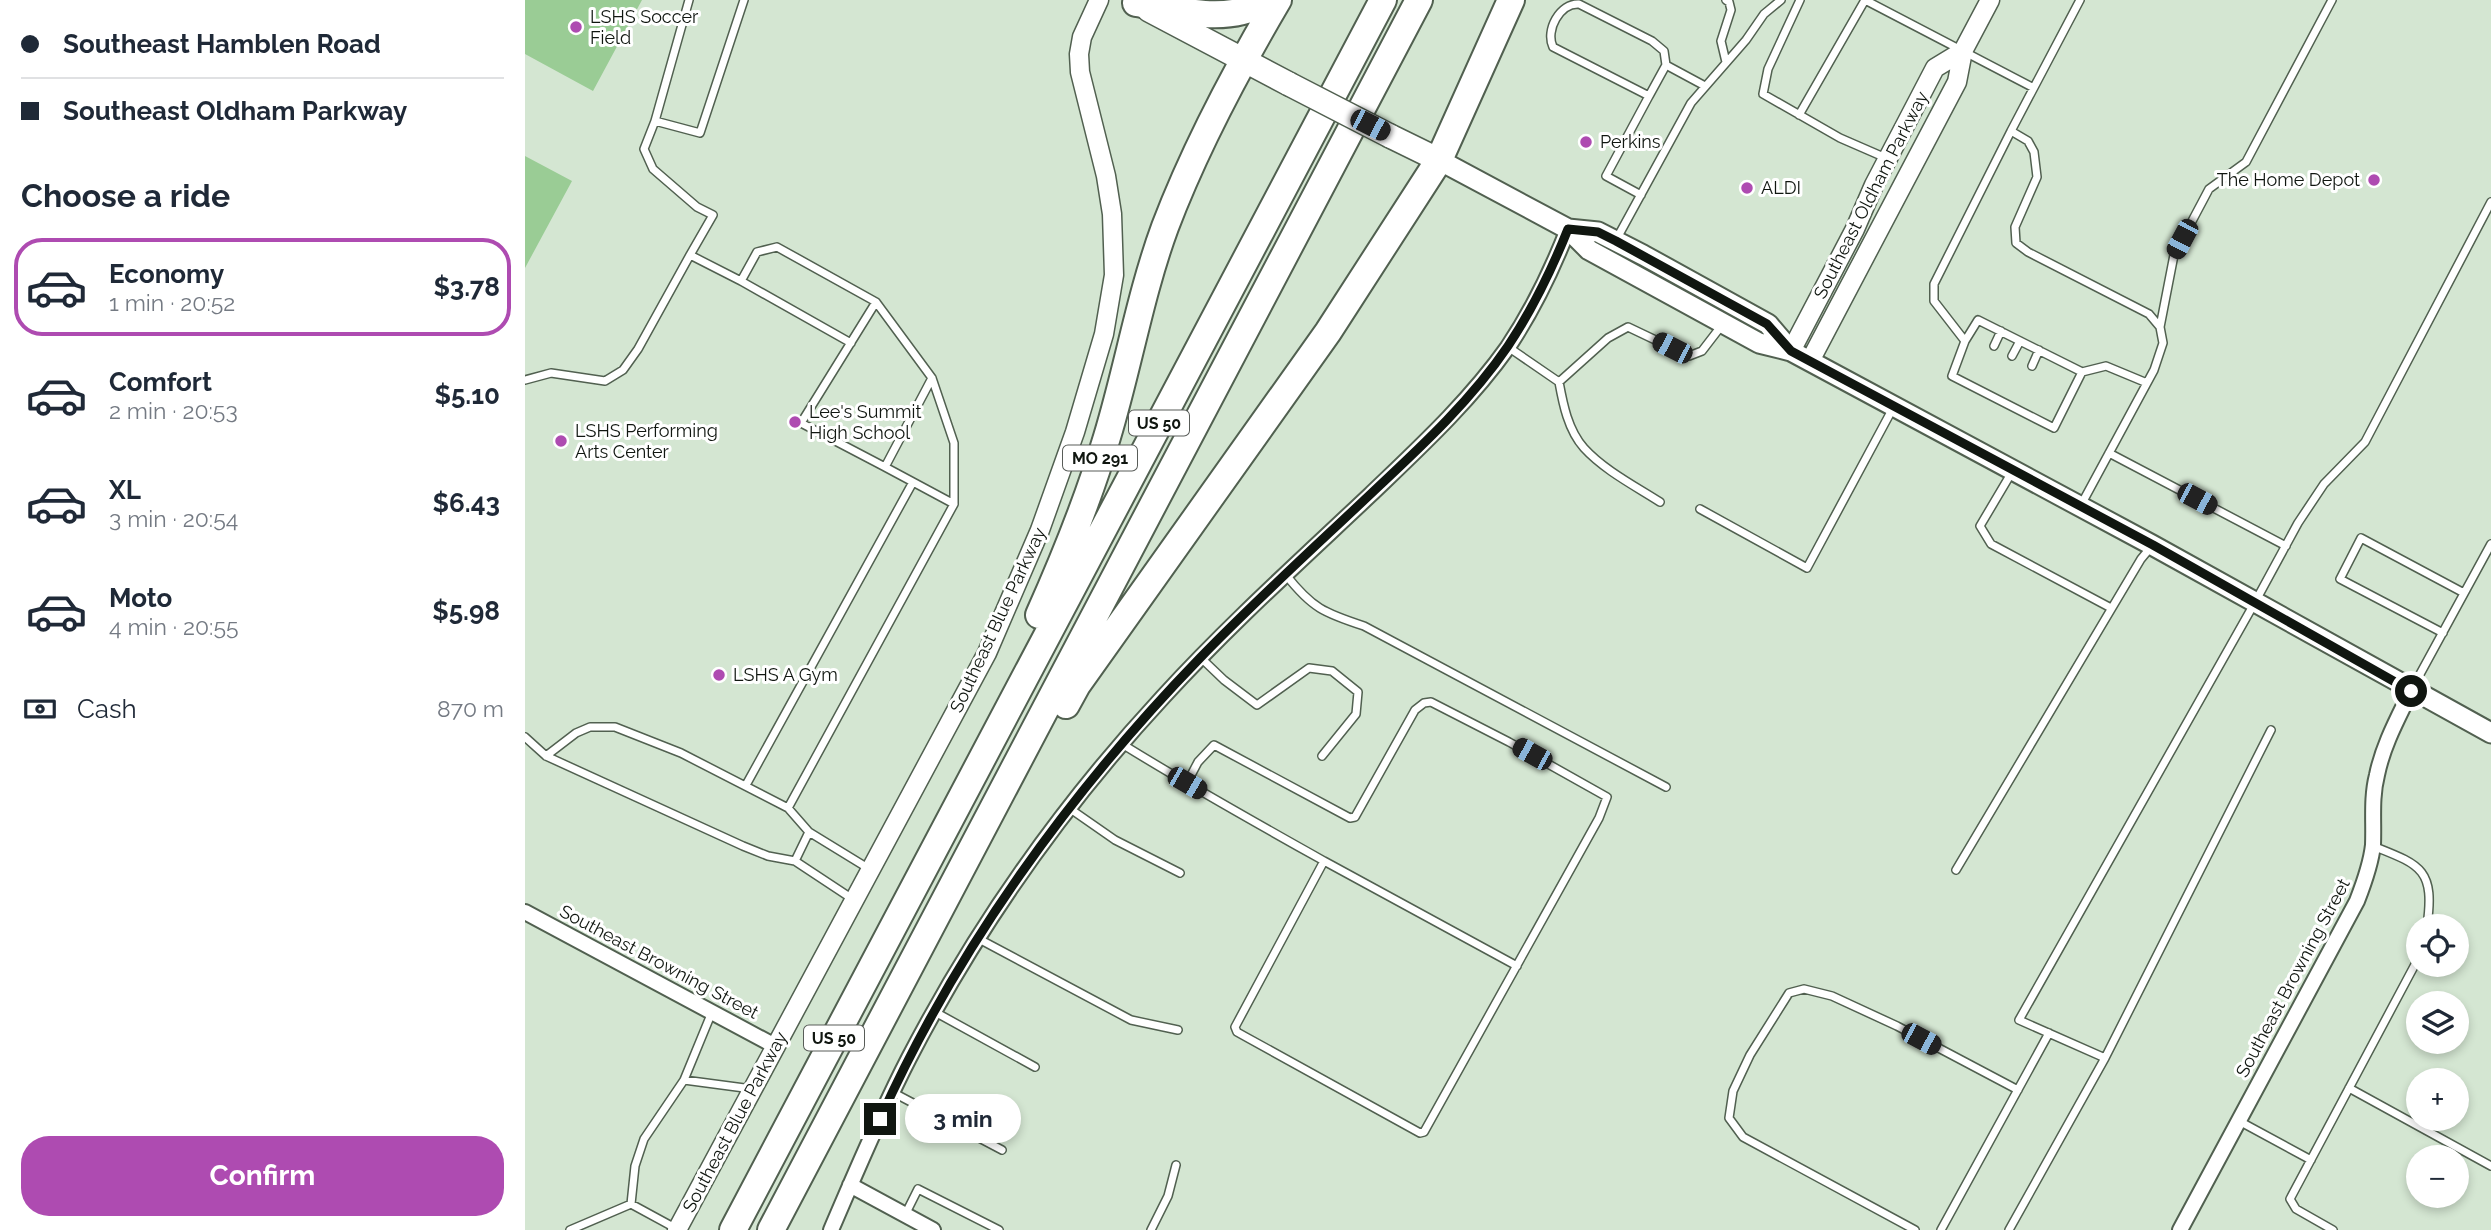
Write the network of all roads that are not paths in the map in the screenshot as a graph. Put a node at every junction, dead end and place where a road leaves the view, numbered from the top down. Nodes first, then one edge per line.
1 (689, 0) edge
2 (744, 0) edge
3 (1099, 0) edge
4 (1268, 0) edge
5 (1278, 0) edge
6 (1383, 0) edge
7 (1419, 0) edge
8 (1511, 0) edge
9 (1726, 0) edge
10 (1781, 0) edge
11 (1800, 0) edge
12 (1865, 0) edge
13 (1990, 0) edge
14 (2080, 0) edge
15 (2332, 0) edge
16 (1132, 2) edge
17 (1963, 51) junction
18 (1244, 59) junction
19 (1726, 62) junction
20 (1666, 65) junction
21 (1705, 86) junction
22 (2032, 87) junction
23 (1649, 96) junction
24 (1799, 114) junction
25 (655, 121) junction
26 (2011, 131) junction
27 (1888, 158) junction
28 (1439, 160) junction
29 (1641, 195) junction
30 (2491, 202) edge
31 (1568, 229) junction
32 (1616, 241) junction
33 (690, 255) junction
34 (741, 281) junction
35 (876, 302) junction
36 (1723, 324) junction
37 (2160, 327) junction
38 (2001, 331) junction
39 (1965, 341) junction
40 (2020, 341) junction
41 (851, 343) junction
42 (1994, 346) dead end
43 (1508, 347) junction
44 (1791, 351) junction
45 (2039, 351) junction
46 (2012, 356) dead end
47 (1810, 362) junction
48 (2032, 366) dead end
49 (2083, 372) junction
50 (932, 378) junction
51 (1977, 379) dead end
52 (525, 380) edge
53 (1559, 382) junction
54 (2147, 383) junction
55 (1972, 387) junction
56 (1893, 407) junction
57 (2109, 453) junction
58 (885, 467) junction
59 (2013, 471) junction
60 (913, 482) junction
61 (1660, 502) dead end
62 (954, 503) junction
63 (2080, 507) junction
64 (1700, 509) dead end
65 (2491, 544) edge
66 (2153, 545) junction
67 (2286, 545) junction
68 (1286, 575) junction
69 (2464, 593) junction
70 (2254, 604) junction
71 (2111, 608) junction
72 (2443, 632) junction
73 (1200, 657) junction
74 (2411, 691) junction
75 (2271, 730) dead end
76 (2491, 733) edge
77 (525, 737) edge
78 (1121, 744) junction
79 (546, 756) junction
80 (1322, 757) dead end
81 (1187, 783) junction
82 (746, 785) junction
83 (1666, 786) dead end
84 (788, 808) junction
85 (1069, 808) junction
86 (809, 832) junction
87 (935, 846) junction
88 (2373, 846) junction
89 (795, 861) junction
90 (1324, 861) junction
91 (871, 870) junction
92 (1956, 870) dead end
93 (1180, 873) dead end
94 (954, 884) junction
95 (854, 900) junction
96 (525, 912) edge
97 (2428, 914) edge
98 (979, 939) junction
99 (1517, 966) junction
100 (2408, 977) edge
101 (712, 1012) junction
102 (935, 1012) junction
103 (1178, 1030) dead end
104 (2049, 1033) junction
105 (775, 1046) junction
106 (2105, 1058) junction
107 (1035, 1067) dead end
108 (684, 1080) junction
109 (2349, 1088) junction
110 (752, 1089) junction
111 (2018, 1090) junction
112 (892, 1092) junction
113 (2239, 1121) junction
114 (1002, 1150) dead end
115 (2311, 1160) junction
116 (1176, 1166) dead end
117 (2491, 1166) edge
118 (850, 1185) junction
119 (631, 1203) junction
120 (905, 1215) junction
121 (677, 1229) edge
122 (571, 1230) edge
123 (733, 1230) edge
124 (771, 1230) edge
125 (831, 1230) edge
126 (933, 1230) edge
127 (999, 1230) edge
128 (1151, 1230) edge
129 (1915, 1230) edge
130 (1941, 1230) edge
131 (2009, 1230) edge
132 (2180, 1230) edge
133 (2333, 1230) edge

1 - 25 lane
2 - 25 lane
3 - 91 street, Southeast Blue Parkway
4 - 16 highway
5 - 18 highway
6 - 87 highway, US 50
7 - 94 highway, US 50
8 - 28 highway
9 - 19 lane
10 - 19 lane
11 - 24 lane
12 - 17 lane
12 - 24 lane
13 - 17 street, Southeast Oldham Parkway
14 - 22 lane
15 - 37 lane
16 - 18 main road
17 - 22 lane
17 - 27 street, Southeast Oldham Parkway
17 - 47 street, Southeast Oldham Parkway
18 - 28 main road, bridge
18 - 87 highway, MO 291
19 - 21 lane
20 - 21 lane
20 - 23 lane
20 - 23 lane
21 - 29 lane
22 - 26 lane
23 - 29 lane
24 - 27 lane
25 - 33 lane
26 - 37 lane
26 - 39 lane
27 - 44 street, Southeast Oldham Parkway
28 - 31 main road
28 - 94 highway
29 - 32 lane
30 - 67 lane
31 - 32 main road
31 - 36 main road
31 - 43 street
32 - 44 main road
33 - 34 lane
33 - 52 lane
34 - 35 lane
34 - 41 lane
35 - 41 lane
35 - 50 lane
36 - 44 main road
36 - 53 lane
37 - 54 lane
38 - 39 lane
38 - 40 lane
38 - 42 lane
39 - 55 lane
40 - 45 lane
40 - 46 lane
41 - 58 lane
43 - 53 lane
43 - 68 street
44 - 47 main road
45 - 48 lane
45 - 49 lane
47 - 56 main road
49 - 54 lane
49 - 55 lane
50 - 58 lane
50 - 62 lane
51 - 55 lane
53 - 61 lane
54 - 57 lane
56 - 59 main road
56 - 64 lane
57 - 63 lane
57 - 67 lane
58 - 60 lane
59 - 63 main road
59 - 71 lane
60 - 62 lane
60 - 82 lane
62 - 84 lane
63 - 66 main road
65 - 69 lane
66 - 70 main road
66 - 71 lane
67 - 70 lane
68 - 73 street
68 - 83 lane
69 - 72 lane
69 - 72 lane
70 - 74 main road
70 - 104 lane
71 - 92 lane
72 - 74 lane
73 - 78 street
73 - 80 lane
74 - 76 main road
74 - 88 street, Southeast Browning Street
75 - 106 lane
77 - 79 lane
78 - 81 lane
78 - 85 street
79 - 82 lane
79 - 89 lane
81 - 90 lane
81 - 99 lane
82 - 84 lane
84 - 86 lane
85 - 93 lane
85 - 98 street
86 - 89 lane
86 - 91 lane
87 - 123 highway, US 50
88 - 97 lane
88 - 113 street, Southeast Browning Street
89 - 95 lane
90 - 99 lane
90 - 99 lane
91 - 95 street, Southeast Blue Parkway
94 - 124 highway, US 50
95 - 105 street, Southeast Blue Parkway
96 - 101 street, Southeast Browning Street
98 - 102 street
98 - 103 lane
100 - 109 lane
101 - 105 street, Southeast Browning Street
101 - 108 lane
102 - 107 lane
102 - 112 street
104 - 106 lane
104 - 111 lane
105 - 110 street, Southeast Blue Parkway
106 - 131 lane
108 - 110 lane
108 - 119 lane
109 - 115 lane
109 - 117 lane
110 - 121 street, Southeast Blue Parkway
111 - 129 lane
111 - 130 lane
112 - 114 lane
112 - 118 street
113 - 115 lane
113 - 132 street, Southeast Browning Street
115 - 133 lane
116 - 128 lane
118 - 120 street
118 - 125 street
119 - 121 lane
119 - 122 lane
120 - 126 street
120 - 127 lane

